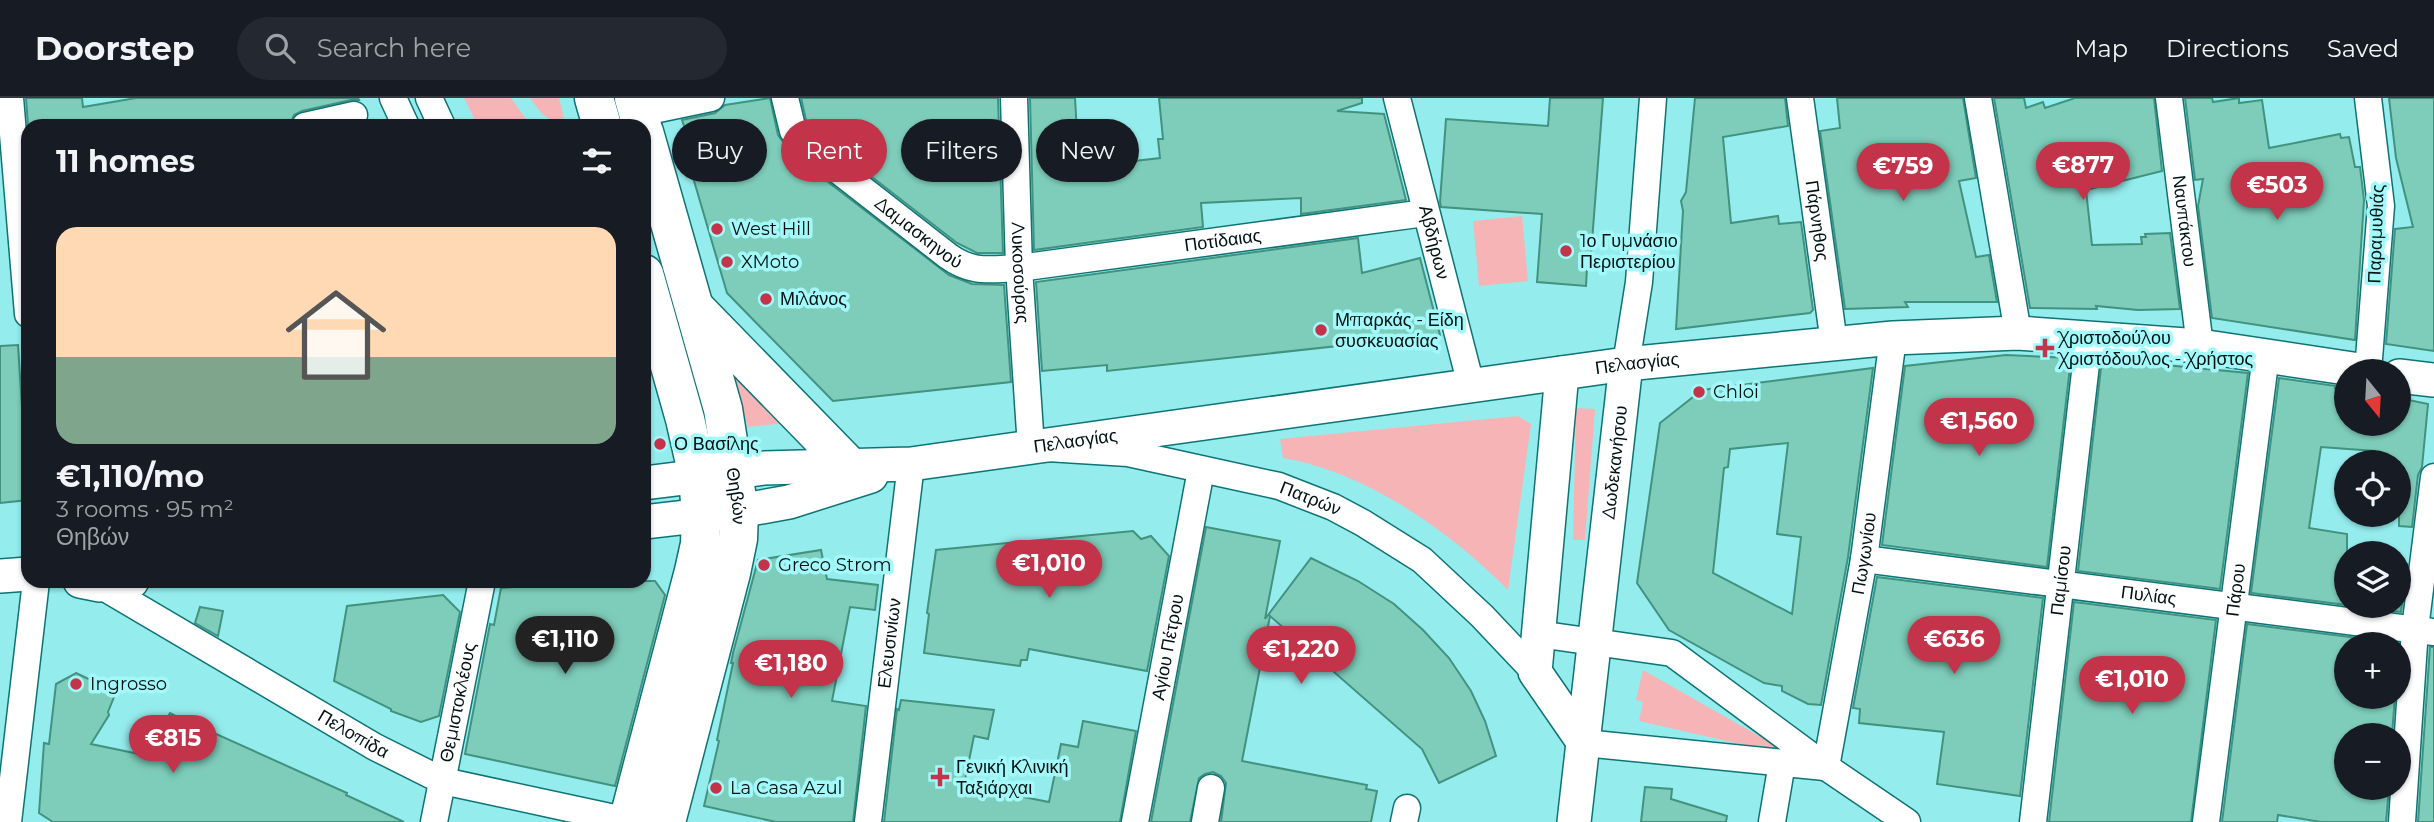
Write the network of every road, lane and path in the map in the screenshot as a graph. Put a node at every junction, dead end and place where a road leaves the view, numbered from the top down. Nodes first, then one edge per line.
1 (9, 98) edge
2 (393, 98) edge
3 (429, 98) edge
4 (594, 98) edge
5 (711, 98) edge
6 (785, 98) edge
7 (1014, 98) edge
8 (1397, 98) edge
9 (1653, 98) edge
10 (1800, 98) edge
11 (1978, 98) edge
12 (2169, 98) edge
13 (2368, 98) edge
14 (354, 115) dead end
15 (640, 117) edge
16 (336, 119) edge
17 (404, 119) edge
18 (439, 119) edge
19 (600, 119) edge
20 (651, 156) edge
21 (21, 177) edge
22 (1425, 213) junction
23 (21, 216) edge
24 (17, 267) edge
25 (1019, 268) junction
26 (21, 284) edge
27 (651, 299) edge
28 (693, 306) junction
29 (2018, 332) junction
30 (1893, 338) junction
31 (2088, 338) junction
32 (1834, 343) junction
33 (2200, 346) junction
34 (2266, 355) junction
35 (2368, 359) edge
36 (1626, 363) junction
37 (2334, 366) edge
38 (1562, 373) junction
39 (2412, 377) edge
40 (2434, 380) edge
41 (1471, 386) junction
42 (1031, 447) junction
43 (911, 464) junction
44 (848, 465) junction
45 (1201, 470) junction
46 (716, 474) junction
47 (2434, 477) edge
48 (651, 482) edge
49 (739, 511) junction
50 (701, 515) junction
51 (651, 521) edge
52 (1864, 559) junction
53 (21, 574) edge
54 (0, 576) edge
55 (2062, 583) junction
56 (35, 588) edge
57 (99, 588) edge
58 (481, 588) edge
59 (2233, 605) junction
60 (2425, 631) edge
61 (1538, 634) junction
62 (1595, 642) junction
63 (1535, 672) junction
64 (1584, 743) junction
65 (1782, 763) junction
66 (1826, 767) junction
67 (443, 781) junction
68 (1212, 788) dead end
69 (11, 815) edge
70 (434, 822) edge
71 (630, 822) edge
72 (666, 822) edge
73 (868, 822) edge
74 (1135, 822) edge
75 (1205, 822) edge
76 (1574, 822) edge
77 (1772, 822) edge
78 (1907, 822) edge
79 (2033, 822) edge
80 (2206, 822) edge
81 (2402, 822) edge

1 - 21 street
2 - 17 street
3 - 18 street
4 - 19 main road
5 - 15 street
6 - 25 street, Δαμασκηνού
7 - 25 street, Λυκοσούρας
8 - 22 street, Αβδήρων
9 - 36 street, Δωδεκανήσου
10 - 32 street, Πάρνηθος
11 - 29 street
12 - 33 street, Ναυπάκτου
13 - 35 street, Παραμυθιάς
14 - 16 street
20 - 28 main road, Θηβών
22 - 25 street, Ποτίδαιας
22 - 41 street, Αβδήρων
23 - 24 street
24 - 26 street
25 - 42 street, Λυκοσούρας
27 - 46 main road, Θηβών
28 - 44 main road
28 - 46 main road, Θηβών
29 - 30 street, Πελασγίας
29 - 31 street, Πελασγίας
30 - 32 street, Πελασγίας
30 - 52 street, Πωγωνίου
31 - 33 street, Πελασγίας
31 - 55 street, Παμίσου
32 - 36 street, Πελασγίας
33 - 34 street, Πελασγίας
34 - 37 street, Πελασγίας
34 - 59 street, Πάρου
36 - 38 street, Πελασγίας
36 - 62 street, Δωδεκανήσου
38 - 41 street, Πελασγίας
38 - 61 street
39 - 40 street
41 - 42 street, Πελασγίας
42 - 43 street, Πελασγίας
42 - 45 street, Πατρών
43 - 44 street, Πελασγίας
43 - 49 street, Πελασγίας
43 - 73 street, Ελευσινίων
44 - 46 street, Πελασγίας
45 - 63 street, Πατρών
45 - 74 street, Αγίου Πέτρου
46 - 48 street, Πελασγίας
46 - 49 main road, Θηβών
46 - 50 main road, Θηβών
47 - 60 street
49 - 50 street, Πελασγίας
49 - 72 main road, Θηβών
50 - 51 street, Πελασγίας
50 - 71 main road, Θηβών
52 - 55 street, Πυλίας
52 - 66 street, Πωγωνίου
53 - 54 street
55 - 59 street, Πυλίας
55 - 79 street, Παμίσου
56 - 69 street
57 - 67 street, Πελοπίδα
58 - 67 street, Θεμιστοκλέους
59 - 60 street, Πυλίας
59 - 80 street, Πάρου
60 - 81 street
61 - 62 street
61 - 63 street
62 - 64 street, Δωδεκανήσου
62 - 66 street
63 - 64 street
64 - 65 street
64 - 76 street, Δωδεκανήσου
65 - 66 street
65 - 77 street
66 - 78 street
67 - 70 street, Θεμιστοκλέους
67 - 71 street, Πελοπίδα
68 - 75 street

